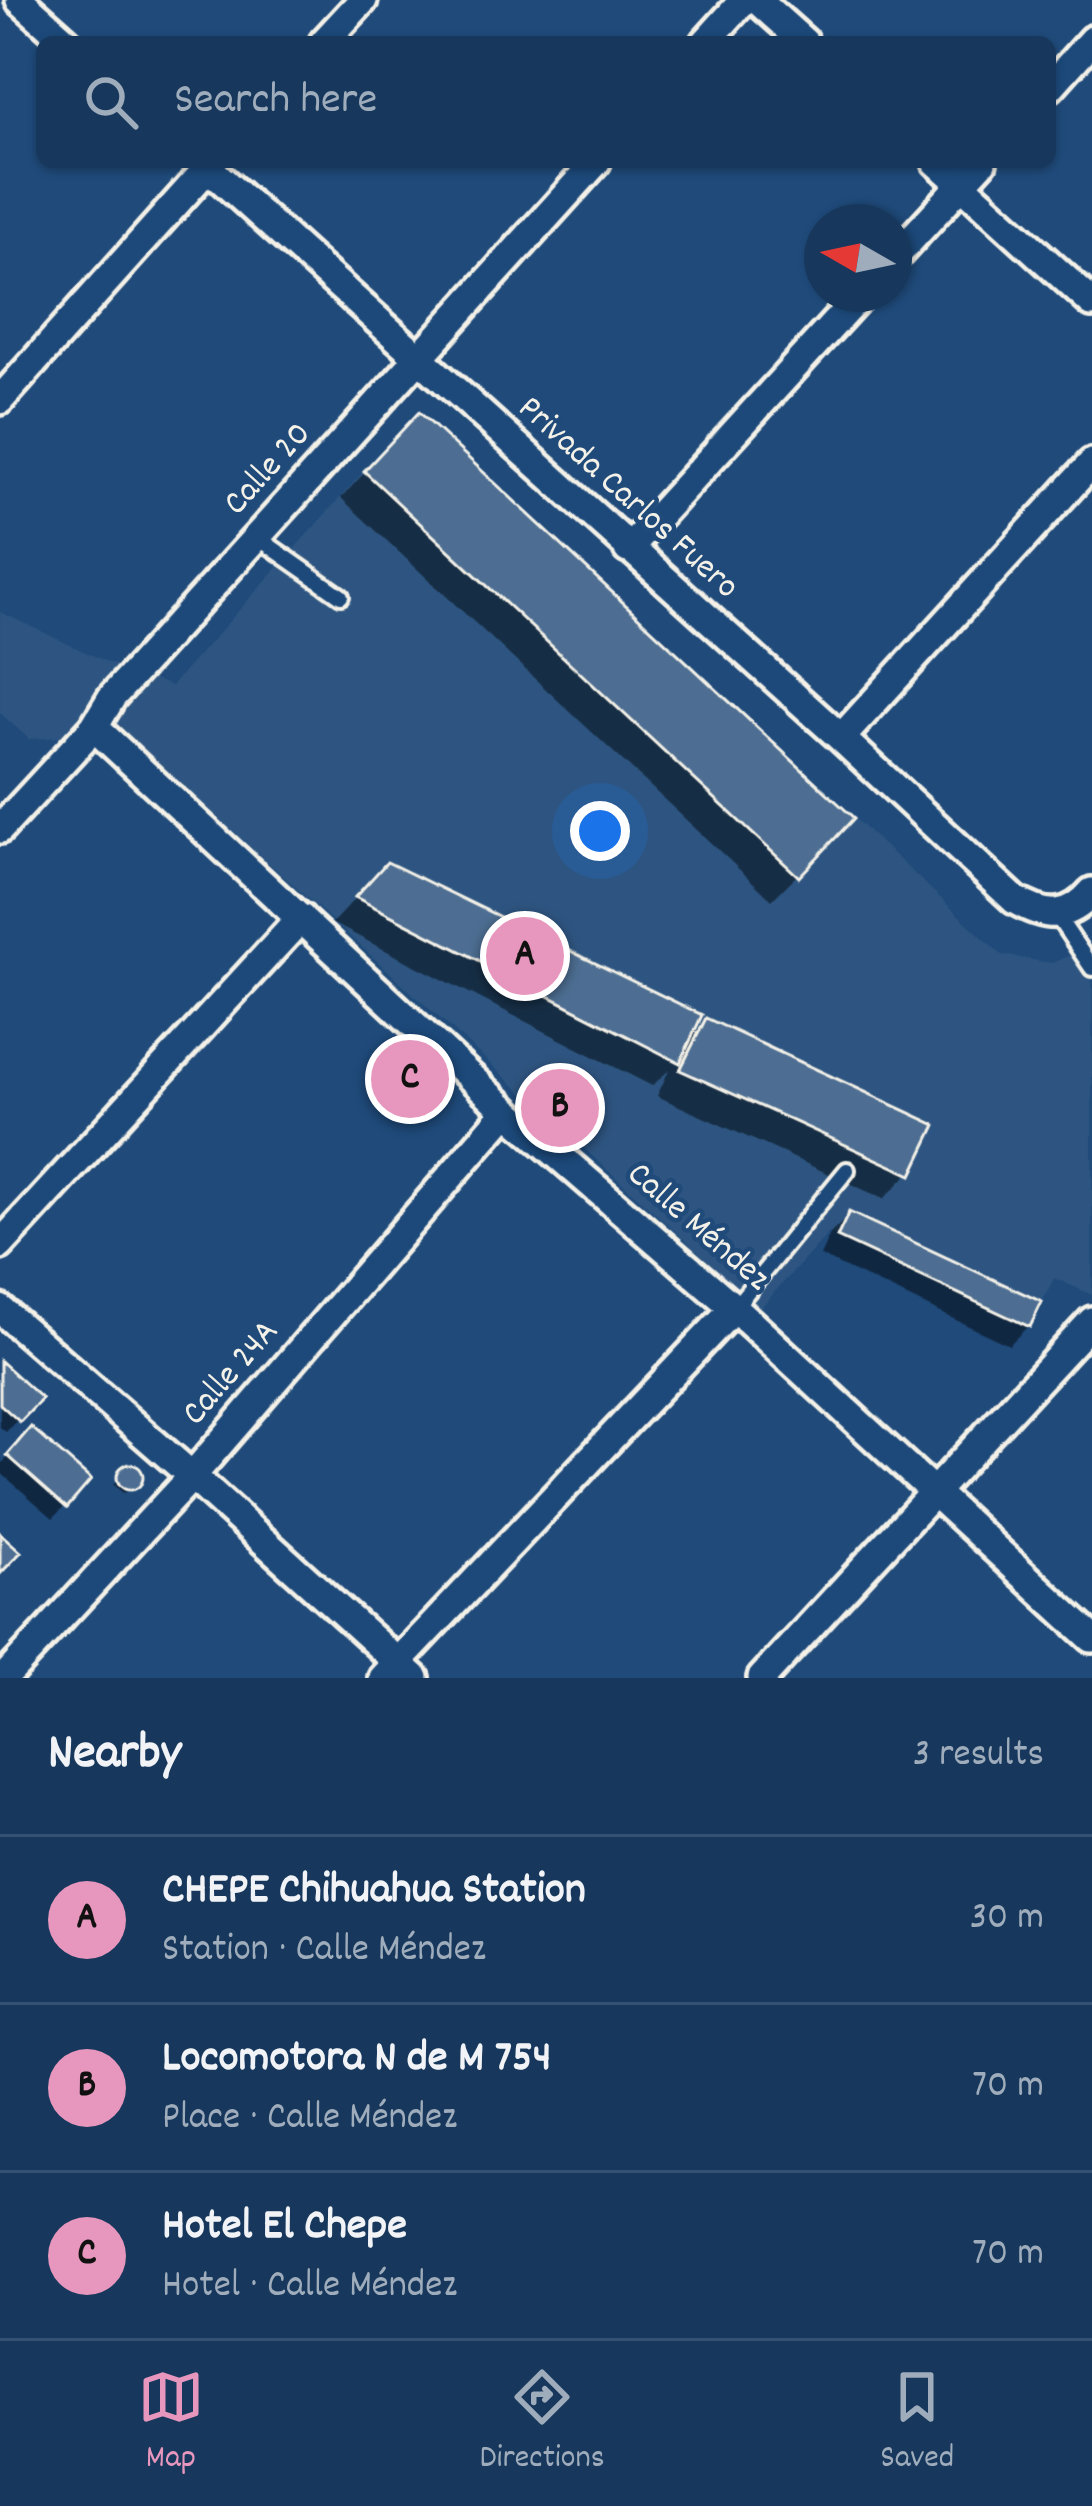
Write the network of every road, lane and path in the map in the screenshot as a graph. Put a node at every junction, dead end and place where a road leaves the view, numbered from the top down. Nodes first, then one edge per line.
1 (20, 0) edge
2 (363, 0) edge
3 (744, 0) edge
4 (757, 0) edge
5 (61, 36) edge
6 (330, 36) edge
7 (711, 36) edge
8 (797, 36) edge
9 (1092, 40) edge
10 (1056, 80) edge
11 (204, 168) edge
12 (212, 168) edge
13 (591, 168) edge
14 (944, 168) edge
15 (977, 168) edge
16 (962, 184) junction
17 (912, 238) edge
18 (1092, 302) edge
19 (845, 312) edge
20 (417, 358) junction
21 (0, 400) edge
22 (1092, 463) edge
23 (257, 537) junction
24 (628, 549) junction
25 (341, 596) dead end
26 (94, 727) junction
27 (841, 738) junction
28 (0, 829) edge
29 (1092, 892) edge
30 (1055, 913) junction
31 (301, 918) junction
32 (1092, 968) edge
33 (507, 1111) junction
34 (847, 1170) dead end
35 (0, 1245) edge
36 (734, 1308) junction
37 (0, 1309) edge
38 (1092, 1321) edge
39 (192, 1476) junction
40 (937, 1494) junction
41 (1092, 1638) edge
42 (398, 1673) edge
43 (4, 1678) edge
44 (762, 1678) edge

1 - 5 street
2 - 6 street
3 - 7 street
4 - 8 street
9 - 10 street
11 - 21 street
12 - 20 street, Privada Carlos Fuero
13 - 20 street, Calle 20
14 - 16 street
15 - 16 street
16 - 17 street
16 - 18 street
19 - 24 street
20 - 23 street, Calle 20
20 - 24 street, Privada Carlos Fuero
22 - 27 street
23 - 25 lane
23 - 26 street, Calle 20
24 - 27 street, Privada Carlos Fuero
26 - 28 street, Calle 20
26 - 31 street, Calle Méndez
27 - 30 street, Privada Carlos Fuero
29 - 30 street
30 - 32 lane
31 - 33 street, Calle Méndez
31 - 35 street
33 - 36 street, Calle Méndez
33 - 39 street, Calle 24A
34 - 36 lane
36 - 40 street, Calle Méndez
36 - 42 street
37 - 39 street
38 - 40 street
39 - 42 street
39 - 43 street, Calle 24A
40 - 41 street, Calle Méndez
40 - 44 street

